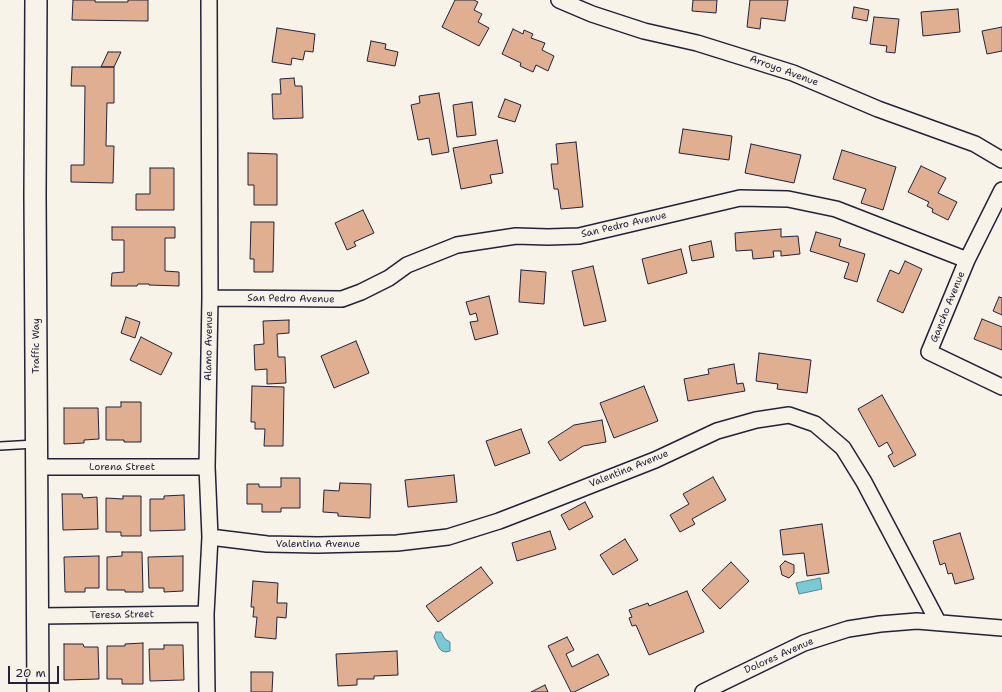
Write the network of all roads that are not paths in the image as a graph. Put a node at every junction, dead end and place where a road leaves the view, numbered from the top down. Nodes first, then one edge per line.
1 (36, 0) edge
2 (209, 0) edge
3 (559, 0) edge
4 (1002, 160) edge
5 (1002, 190) edge
6 (967, 260) junction
7 (210, 298) junction
8 (1002, 387) edge
9 (37, 444) junction
10 (0, 446) edge
11 (37, 467) junction
12 (207, 467) junction
13 (210, 538) junction
14 (206, 614) junction
15 (38, 616) junction
16 (938, 622) junction
17 (1002, 628) edge
18 (38, 692) edge
19 (208, 692) edge
20 (703, 692) edge

1 - 9 street, Traffic Way
2 - 7 street, Alamo Avenue
3 - 4 street, Arroyo Avenue
5 - 6 street, Gancho Avenue
6 - 7 street, San Pedro Avenue
6 - 8 street, Gancho Avenue
7 - 12 street, Alamo Avenue
9 - 10 lane
9 - 11 street, Traffic Way
11 - 12 street, Lorena Street
11 - 15 street, Traffic Way
12 - 13 street, Alamo Avenue
13 - 14 street, Alamo Avenue
13 - 16 street, Valentina Avenue
14 - 15 street, Teresa Street
14 - 19 street, Alamo Avenue
15 - 18 street, Traffic Way
16 - 17 street, Dolores Avenue
16 - 20 street, Dolores Avenue

